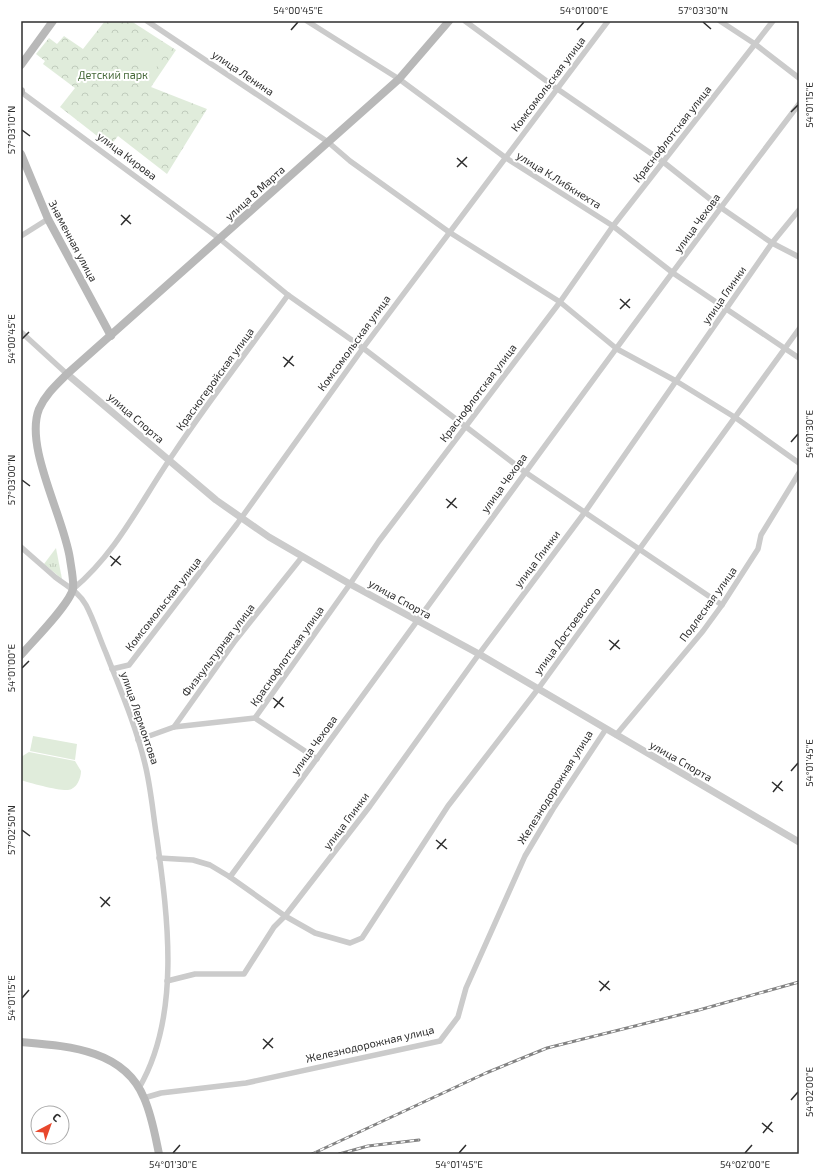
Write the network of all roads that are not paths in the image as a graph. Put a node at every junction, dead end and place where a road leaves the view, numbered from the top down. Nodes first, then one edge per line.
1 (53, 21) edge
2 (147, 21) edge
3 (307, 21) edge
4 (449, 21) edge
5 (465, 21) edge
6 (608, 21) edge
7 (720, 21) edge
8 (773, 21) edge
9 (755, 44) junction
10 (21, 65) edge
11 (799, 78) edge
12 (399, 79) junction
13 (556, 88) junction
14 (21, 92) edge
15 (799, 104) edge
16 (328, 142) junction
17 (21, 154) edge
18 (506, 158) junction
19 (662, 161) junction
20 (720, 207) junction
21 (799, 210) edge
22 (48, 219) junction
23 (613, 226) junction
24 (449, 232) junction
25 (21, 236) edge
26 (220, 239) junction
27 (772, 243) junction
28 (799, 257) edge
29 (673, 273) junction
30 (288, 295) junction
31 (560, 302) junction
32 (728, 309) junction
33 (799, 329) edge
34 (21, 332) edge
35 (111, 336) junction
36 (362, 348) junction
37 (785, 348) junction
38 (617, 349) junction
39 (799, 358) edge
40 (67, 374) junction
41 (676, 381) junction
42 (736, 418) junction
43 (465, 426) junction
44 (169, 461) junction
45 (799, 462) edge
46 (525, 472) junction
47 (799, 473) edge
48 (585, 512) junction
49 (241, 518) junction
50 (21, 547) edge
51 (638, 549) junction
52 (302, 557) junction
53 (350, 584) junction
54 (73, 589) junction
55 (722, 605) junction
56 (416, 620) junction
57 (479, 654) junction
58 (21, 656) edge
59 (112, 669) junction
60 (538, 689) junction
61 (255, 718) junction
62 (174, 727) junction
63 (606, 729) junction
64 (616, 735) junction
65 (138, 740) junction
66 (317, 759) junction
67 (799, 842) edge
68 (159, 858) junction
69 (230, 877) junction
70 (285, 916) junction
71 (167, 981) junction
72 (21, 1042) edge
73 (139, 1088) junction
74 (144, 1098) junction
75 (159, 1154) edge

1 - 10 main road
2 - 16 street, улица Ленина
3 - 12 street, улица К.Либкнехта
4 - 12 main road, улица 8 Марта
5 - 13 street
6 - 13 street, Комсомольская улица
7 - 9 street
8 - 9 street, Краснофлотская улица
9 - 11 street
9 - 19 street, Краснофлотская улица
12 - 16 main road, улица 8 Марта
12 - 18 street, улица К.Либкнехта
13 - 18 street, Комсомольская улица
13 - 19 street
14 - 26 street, улица Кирова
15 - 20 street, улица Чехова
16 - 24 street, улица Ленина
16 - 26 main road, улица 8 Марта
17 - 22 main road, Знаменная улица
18 - 23 street, улица К.Либкнехта
18 - 24 street, Комсомольская улица
19 - 20 street
19 - 23 street, Краснофлотская улица
20 - 27 street
20 - 29 street, улица Чехова
21 - 27 street, улица Глинки
22 - 25 street
22 - 35 main road, Знаменная улица
23 - 29 street, улица К.Либкнехта
23 - 31 street, Краснофлотская улица
24 - 31 street, улица Ленина
24 - 36 street, Комсомольская улица
26 - 30 street, улица Кирова
26 - 35 main road, улица 8 Марта
27 - 28 street
27 - 32 street, улица Глинки
29 - 32 street, улица К.Либкнехта
29 - 38 street, улица Чехова
30 - 36 street, улица Кирова
30 - 44 street, Красногеройская улица
31 - 38 street, улица Ленина
31 - 43 street, Краснофлотская улица
32 - 37 street, улица К.Либкнехта
32 - 41 street, улица Глинки
33 - 37 street, улица Достоевского
34 - 40 street, улица Спорта
35 - 40 main road, улица 8 Марта
36 - 43 street, улица Кирова
36 - 49 street, Комсомольская улица
37 - 39 street, улица К.Либкнехта
37 - 42 street, улица Достоевского
38 - 41 street, улица Ленина
38 - 46 street, улица Чехова
40 - 44 street, улица Спорта
40 - 54 main road
41 - 42 street, улица Ленина
41 - 48 street, улица Глинки
42 - 45 street, улица Ленина
42 - 51 street, улица Достоевского
43 - 46 street, улица Кирова
43 - 53 street, Краснофлотская улица
44 - 49 street, улица Спорта
44 - 54 street, Красногеройская улица
46 - 48 street, улица Кирова
46 - 56 street, улица Чехова
47 - 55 street, Подлесная улица
48 - 51 street, улица Кирова
48 - 57 street, улица Глинки
49 - 52 street, улица Спорта
49 - 59 street, Комсомольская улица
50 - 54 street, улица Лермонтова
51 - 55 street, улица Кирова
51 - 60 street, улица Достоевского
52 - 53 street, улица Спорта
52 - 62 street, Физкультурная улица
53 - 56 street, улица Спорта
53 - 61 street, Краснофлотская улица
54 - 58 main road
54 - 59 street, улица Лермонтова
55 - 64 street, Подлесная улица
56 - 57 street, улица Спорта
56 - 66 street, улица Чехова
57 - 60 street, улица Спорта
57 - 70 street, улица Глинки
59 - 65 street, улица Лермонтова
60 - 63 street, улица Спорта
60 - 70 street, улица Достоевского
61 - 62 street, Краснофлотская улица
61 - 66 street
62 - 65 street
63 - 64 street, улица Спорта
63 - 74 street, Железнодорожная улица
64 - 67 street, улица Спорта
65 - 68 street, улица Лермонтова
66 - 69 street, улица Чехова
68 - 69 street
68 - 71 street, улица Лермонтова
69 - 70 street
70 - 71 street, улица Глинки
71 - 73 street, улица Лермонтова
72 - 73 main road
73 - 74 main road
74 - 75 main road

